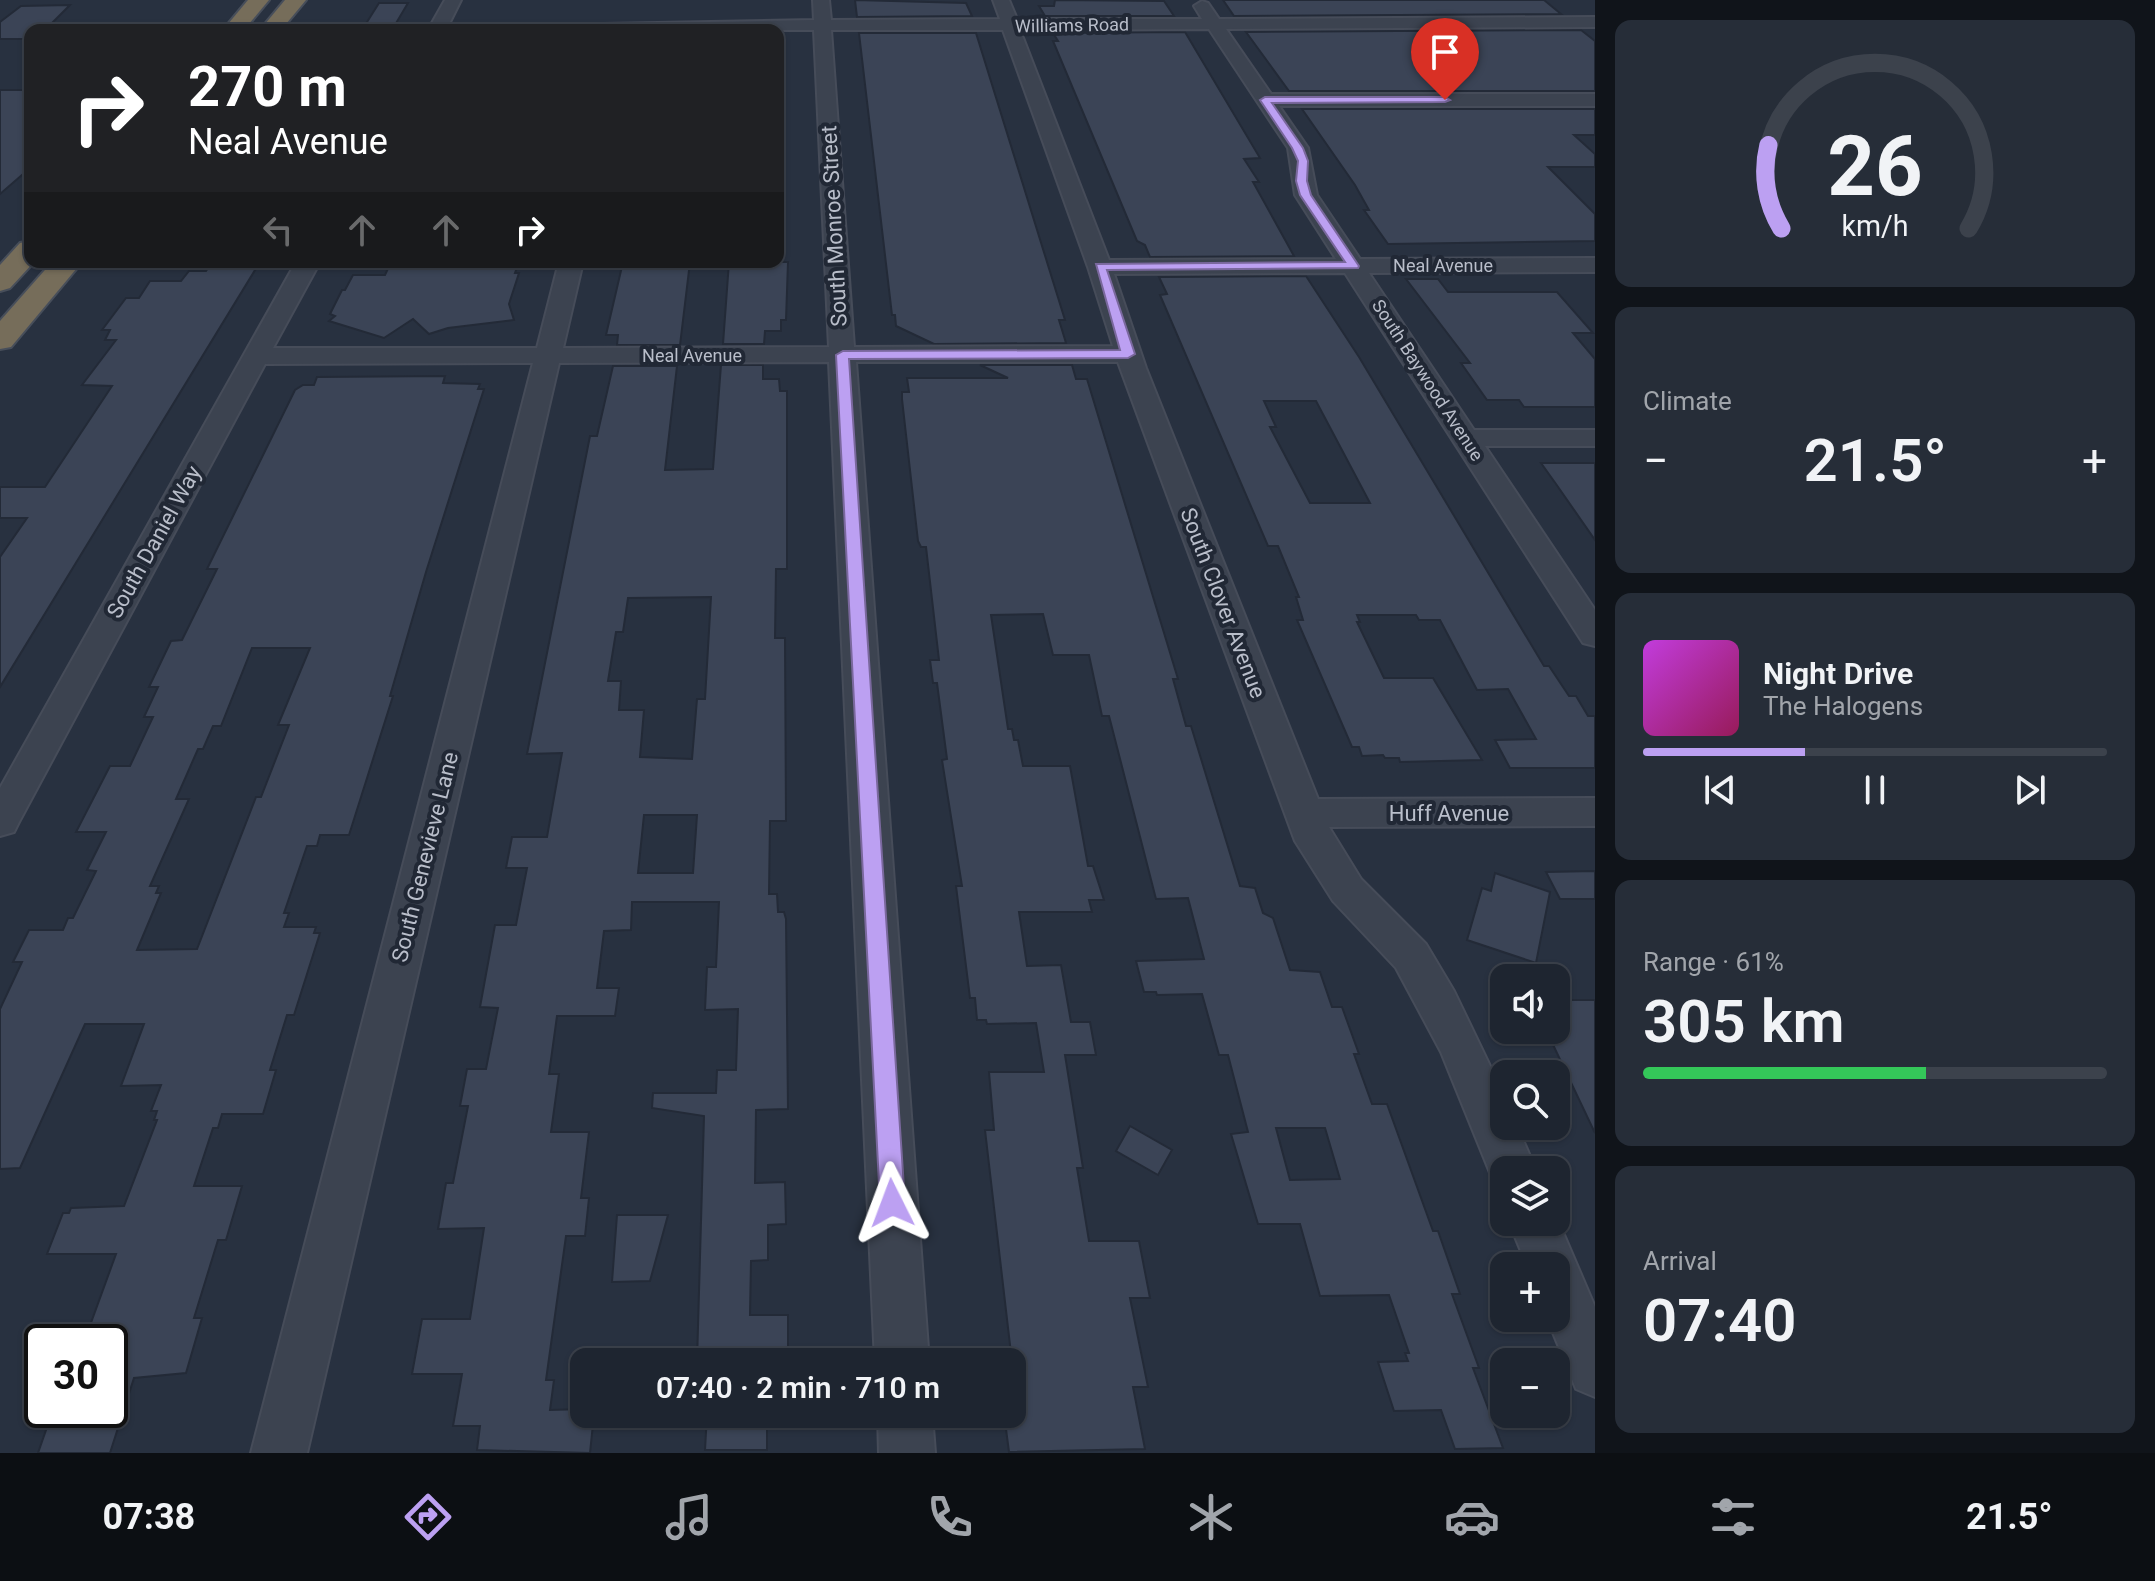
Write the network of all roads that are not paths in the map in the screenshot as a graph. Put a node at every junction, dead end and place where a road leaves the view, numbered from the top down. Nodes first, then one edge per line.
1 (259, 0) edge
2 (296, 0) edge
3 (453, 0) edge
4 (1198, 0) edge
5 (822, 13) edge
6 (1006, 13) edge
7 (631, 22) edge
8 (1213, 22) junction
9 (1595, 22) edge
10 (238, 24) edge
11 (275, 24) edge
12 (440, 24) edge
13 (610, 24) edge
14 (1265, 100) junction
15 (1595, 100) edge
16 (17, 241) edge
17 (1595, 265) edge
18 (1353, 266) junction
19 (1100, 267) junction
20 (63, 268) edge
21 (305, 268) edge
22 (570, 268) edge
23 (0, 282) edge
24 (0, 340) edge
25 (1128, 354) junction
26 (548, 355) junction
27 (843, 355) junction
28 (256, 356) junction
29 (1465, 438) junction
30 (1595, 438) edge
31 (1595, 635) edge
32 (1595, 812) edge
33 (1303, 813) junction
34 (0, 822) edge
35 (1506, 1156) edge
36 (1570, 1310) edge
37 (901, 1348) edge
38 (1595, 1370) edge
39 (906, 1428) edge
40 (279, 1453) edge
41 (907, 1453) edge

1 - 10 highway
2 - 11 highway
3 - 12 street
4 - 8 street, South Baywood Avenue
5 - 6 street, Williams Road
5 - 7 street, Williams Road
5 - 27 street, South Monroe Street
6 - 8 street, Williams Road
6 - 19 street, South Clover Avenue
7 - 13 street, Williams Road
8 - 9 street, Williams Road
8 - 14 street, South Baywood Avenue
14 - 15 street
14 - 18 street, South Baywood Avenue
16 - 23 highway
17 - 18 street, Neal Avenue
18 - 19 street, Neal Avenue
18 - 29 street, South Baywood Avenue
19 - 25 street, South Clover Avenue
20 - 24 highway
21 - 28 street, South Daniel Way
22 - 26 street, South Genevieve Lane
25 - 27 street, Neal Avenue
25 - 33 street, South Clover Avenue
26 - 27 street, Neal Avenue
26 - 28 street, Neal Avenue
26 - 40 street, South Genevieve Lane
27 - 37 street, South Monroe Street
28 - 34 street, South Daniel Way
29 - 30 street
29 - 31 street, South Baywood Avenue
32 - 33 street, Huff Avenue
33 - 35 street, South Clover Avenue
36 - 38 street
39 - 41 street

